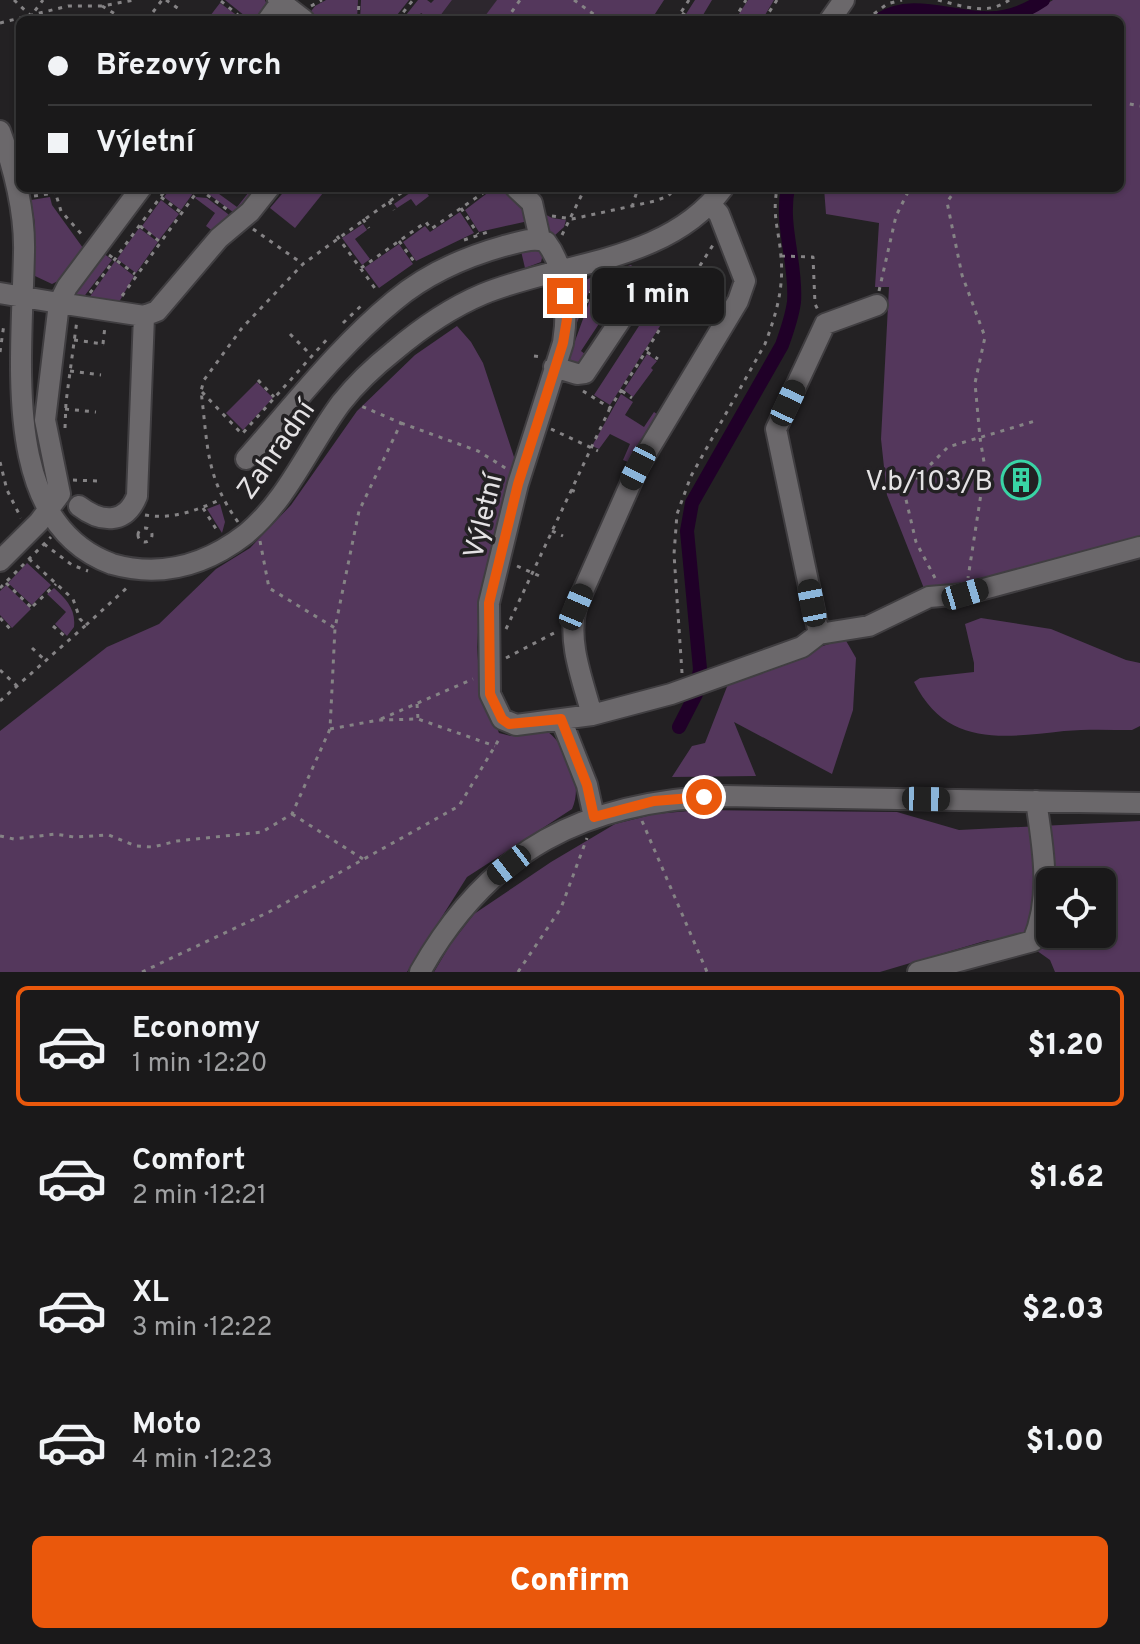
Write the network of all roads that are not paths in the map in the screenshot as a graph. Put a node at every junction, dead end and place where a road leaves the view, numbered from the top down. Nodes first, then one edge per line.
1 (280, 1) edge
2 (299, 16) edge
3 (0, 131) edge
4 (16, 187) edge
5 (17, 192) edge
6 (138, 192) edge
7 (266, 192) edge
8 (520, 192) edge
9 (717, 196) edge
10 (545, 243) junction
11 (559, 270) junction
12 (646, 282) dead end
13 (10, 295) edge
14 (69, 305) junction
15 (877, 305) road end
16 (144, 316) junction
17 (349, 344) junction
18 (375, 367) junction
19 (554, 367) junction
20 (246, 459) dead end
21 (79, 506) dead end
22 (41, 529) junction
23 (1140, 547) edge
24 (14, 556) edge
25 (819, 634) junction
26 (592, 715) junction
27 (561, 719) junction
28 (1036, 801) junction
29 (1140, 803) edge
30 (594, 823) junction
31 (420, 972) edge
32 (918, 972) edge

1 - 2 street
3 - 4 street
5 - 13 street
6 - 14 street
7 - 16 street
8 - 10 street, Výletní
9 - 11 street, Zahradní
9 - 26 street
10 - 11 street, Výletní
10 - 17 street
11 - 18 street, Zahradní
11 - 19 street, Výletní
12 - 19 street
13 - 14 street
13 - 22 street
14 - 16 street
14 - 22 street
15 - 25 street
16 - 21 street
17 - 18 street
17 - 20 street
18 - 22 street, Zahradní
19 - 27 street, Výletní
22 - 24 street
23 - 25 street
25 - 26 street
26 - 27 street
27 - 30 street
28 - 29 street
28 - 30 street
28 - 32 street
30 - 31 street

